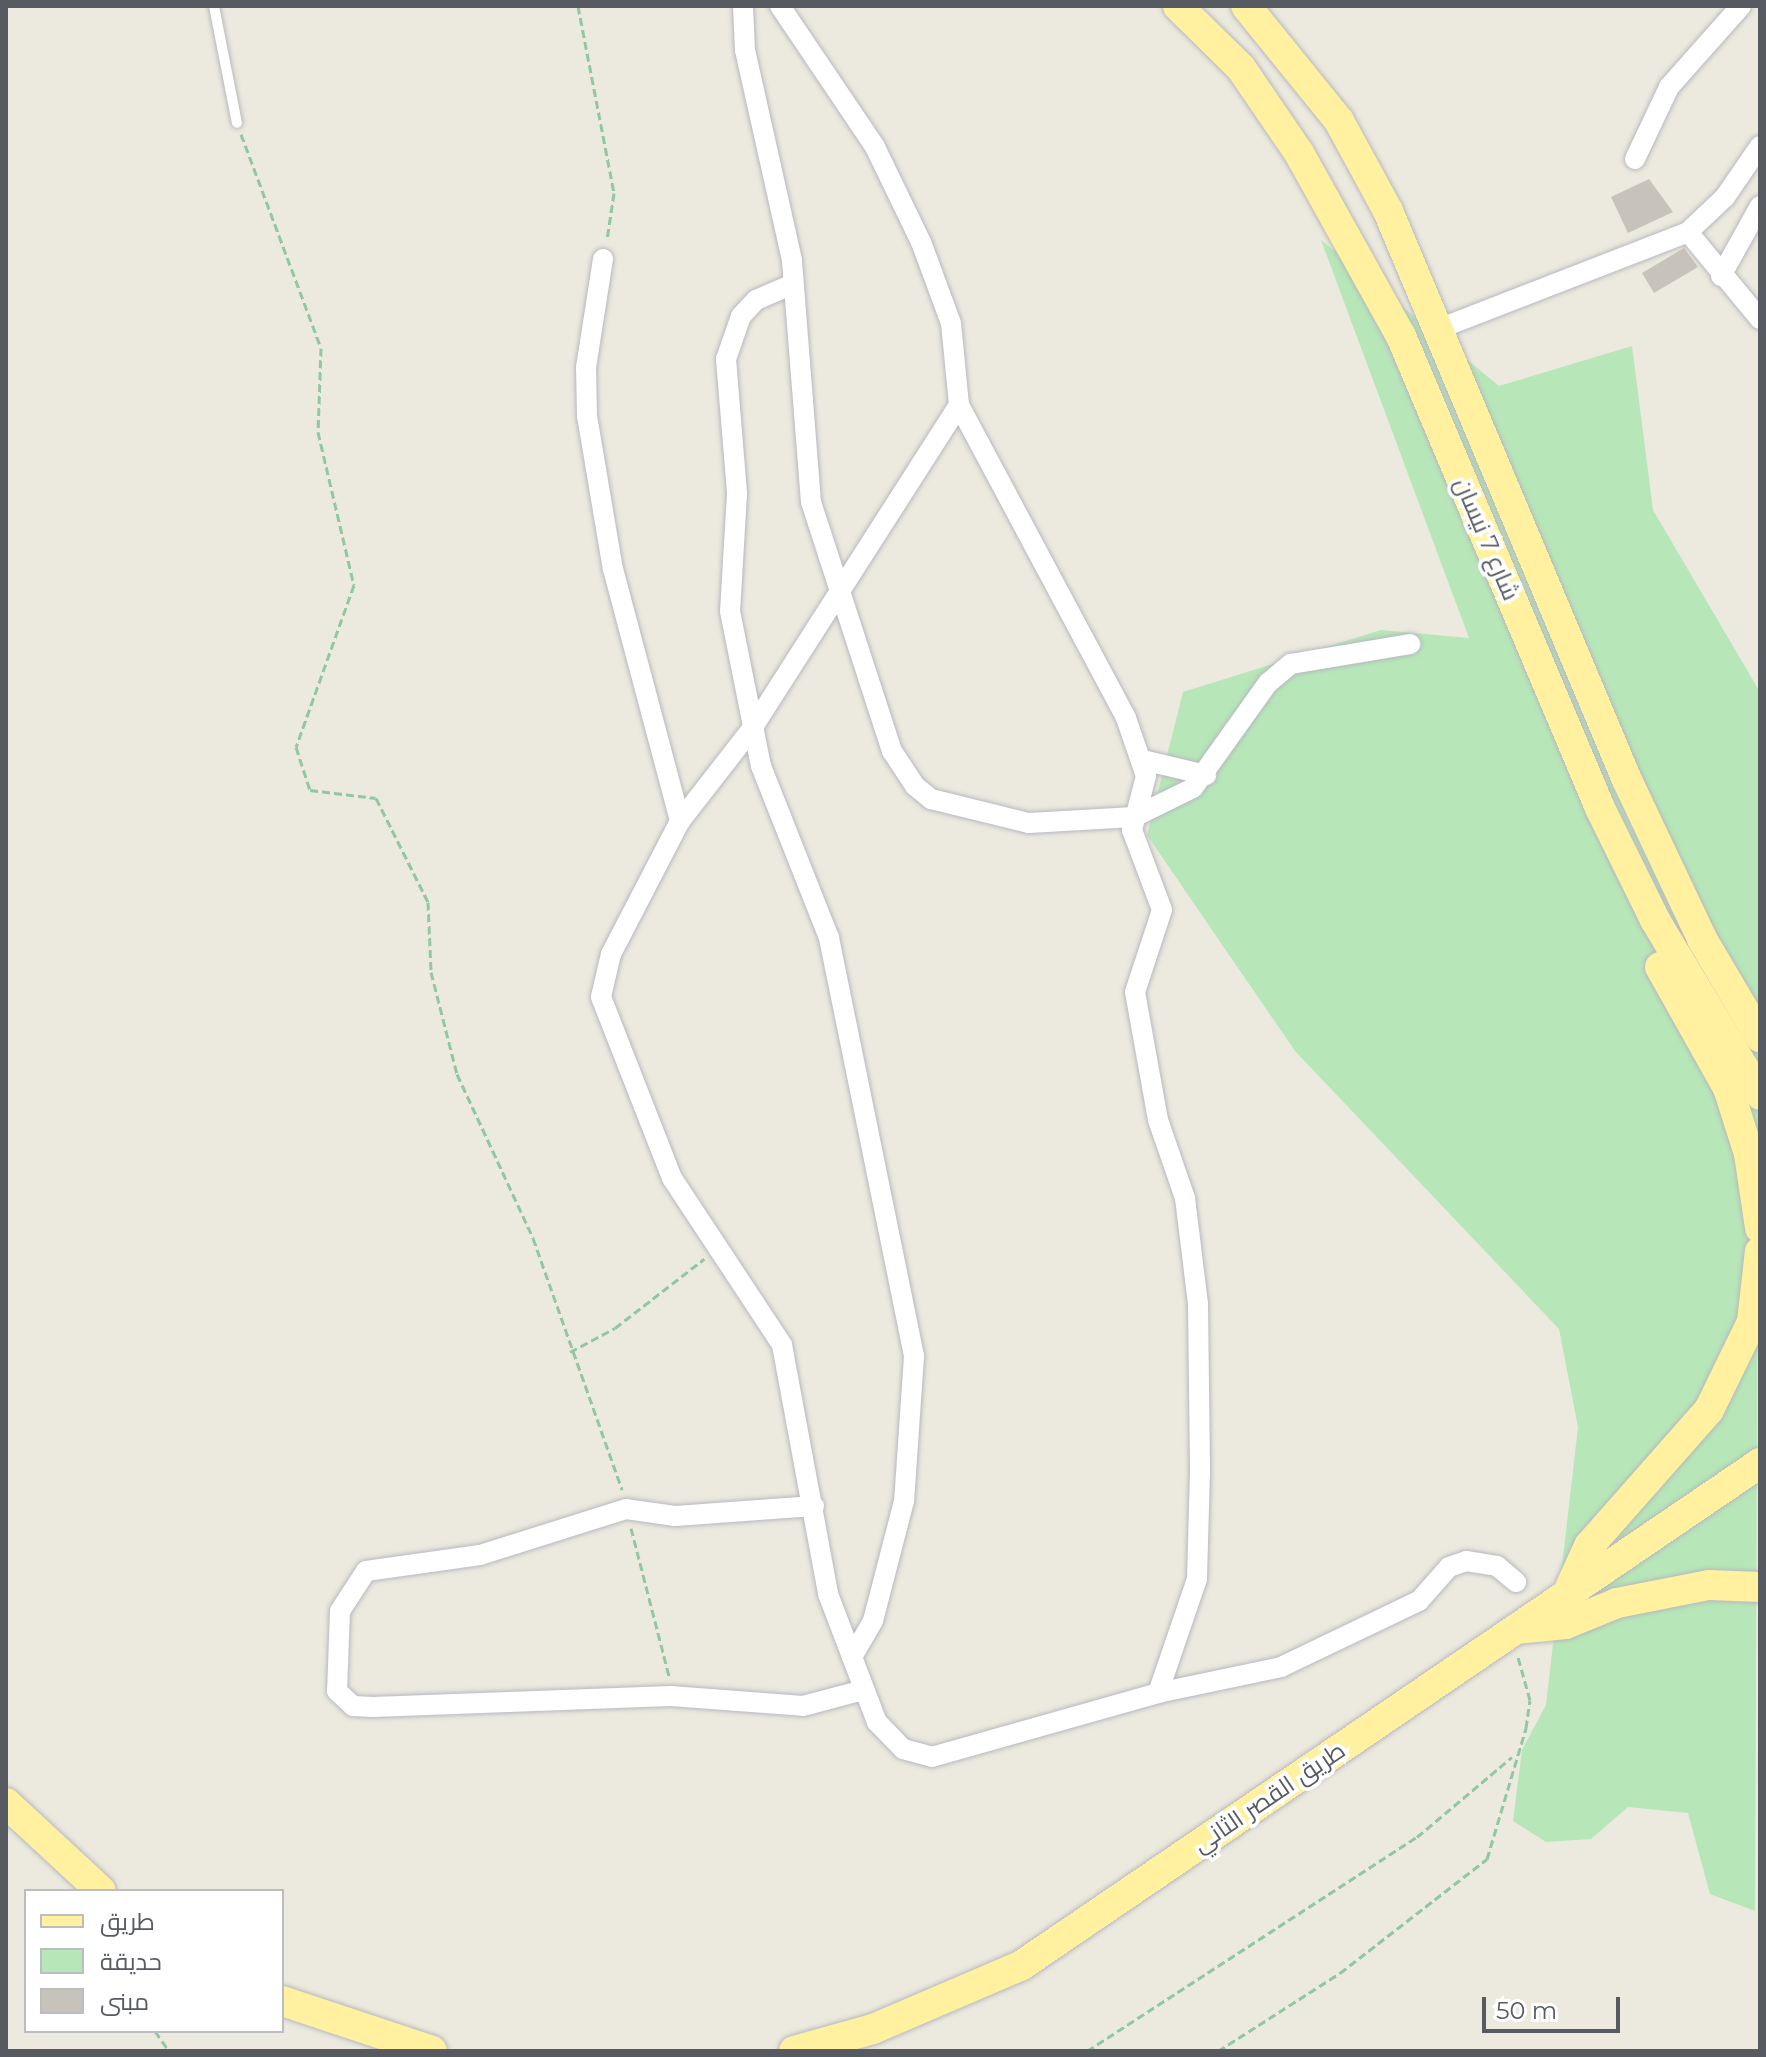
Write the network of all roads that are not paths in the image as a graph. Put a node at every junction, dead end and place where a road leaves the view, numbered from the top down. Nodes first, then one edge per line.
1 (214, 6) edge
2 (743, 6) edge
3 (780, 6) edge
4 (1178, 6) edge
5 (1246, 6) edge
6 (1741, 6) edge
7 (237, 123) road end
8 (1760, 146) edge
9 (1635, 159) dead end
10 (1760, 206) edge
11 (1688, 232) junction
12 (603, 259) road end
13 (1721, 276) junction
14 (793, 284) junction
15 (1738, 296) junction
16 (1760, 306) edge
17 (1760, 319) edge
18 (1441, 328) junction
19 (959, 405) junction
20 (839, 591) junction
21 (1410, 644) dead end
22 (754, 726) junction
23 (1143, 760) junction
24 (1206, 775) junction
25 (1600, 808) junction
26 (1134, 817) junction
27 (680, 821) junction
28 (1760, 1037) edge
29 (1760, 1095) edge
30 (1760, 1228) edge
31 (1760, 1251) edge
32 (1760, 1463) edge
33 (814, 1506) junction
34 (1516, 1582) dead end
35 (1760, 1587) edge
36 (1568, 1592) junction
37 (1510, 1630) junction
38 (852, 1657) junction
39 (863, 1690) junction
40 (1158, 1693) junction
41 (6, 1803) edge
42 (99, 1889) edge
43 (284, 2002) edge
44 (432, 2051) edge
45 (794, 2051) edge

1 - 7 lane
2 - 14 street
3 - 19 street
4 - 25 main road, شارع 7 نيسان
5 - 18 main road, شارع 7 نيسان
6 - 9 street
8 - 11 street
10 - 13 street
11 - 13 street
11 - 18 street
12 - 27 street
13 - 15 street
14 - 20 street
14 - 22 street
15 - 16 street
15 - 17 street
18 - 28 main road, شارع 7 نيسان
19 - 20 street
19 - 23 street
20 - 22 street
20 - 26 street
21 - 24 street
22 - 27 street
22 - 38 street
23 - 24 street
23 - 26 street
24 - 26 street
25 - 29 main road, شارع 7 نيسان
25 - 30 main road
26 - 40 street
27 - 33 street
31 - 36 main road
32 - 36 main road, طريق القصر الثاني
33 - 38 street
33 - 39 street
34 - 40 street
35 - 37 main road
36 - 37 main road, طريق القصر الثاني
37 - 45 main road, طريق القصر الثاني
38 - 39 street
39 - 40 street
41 - 42 main road
43 - 44 main road

